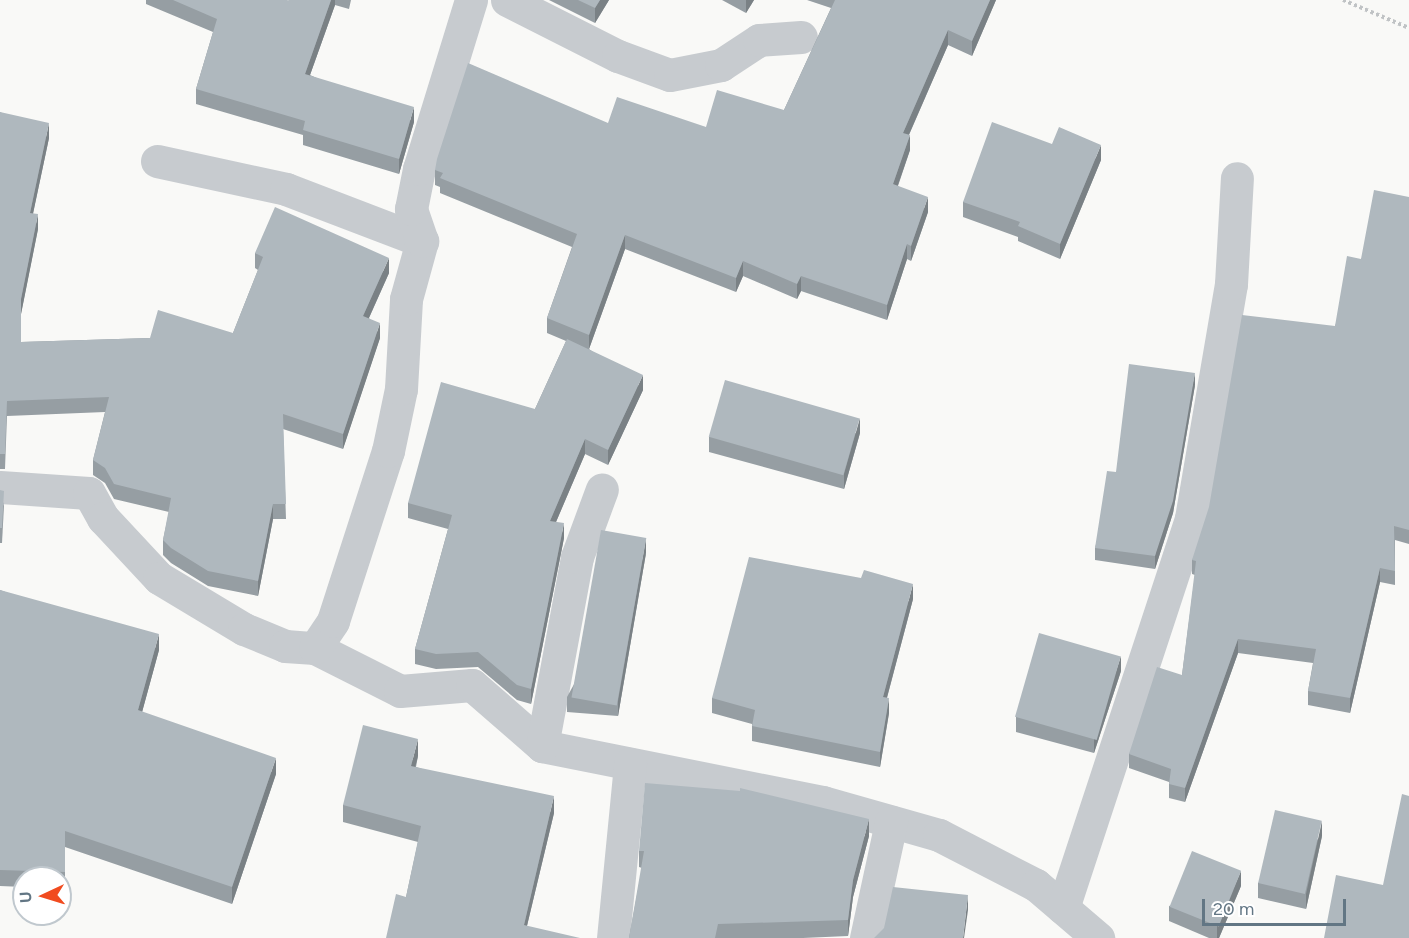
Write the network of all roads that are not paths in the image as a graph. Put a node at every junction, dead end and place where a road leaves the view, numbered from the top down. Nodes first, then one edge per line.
1 (471, 0) edge
2 (507, 0) edge
3 (801, 37) dead end
4 (157, 160) dead end
5 (1237, 178) dead end
6 (422, 241) junction
7 (0, 487) edge
8 (602, 489) dead end
9 (315, 648) junction
10 (542, 746) junction
11 (630, 764) junction
12 (891, 822) junction
13 (1063, 908) junction
14 (613, 938) edge
15 (866, 938) edge
16 (1098, 938) edge

1 - 6 street
2 - 3 street
4 - 6 street
5 - 13 street
6 - 9 street
7 - 9 street
8 - 10 street
9 - 10 street
10 - 11 street
11 - 12 street
11 - 14 street
12 - 13 street
12 - 15 street
13 - 16 street

